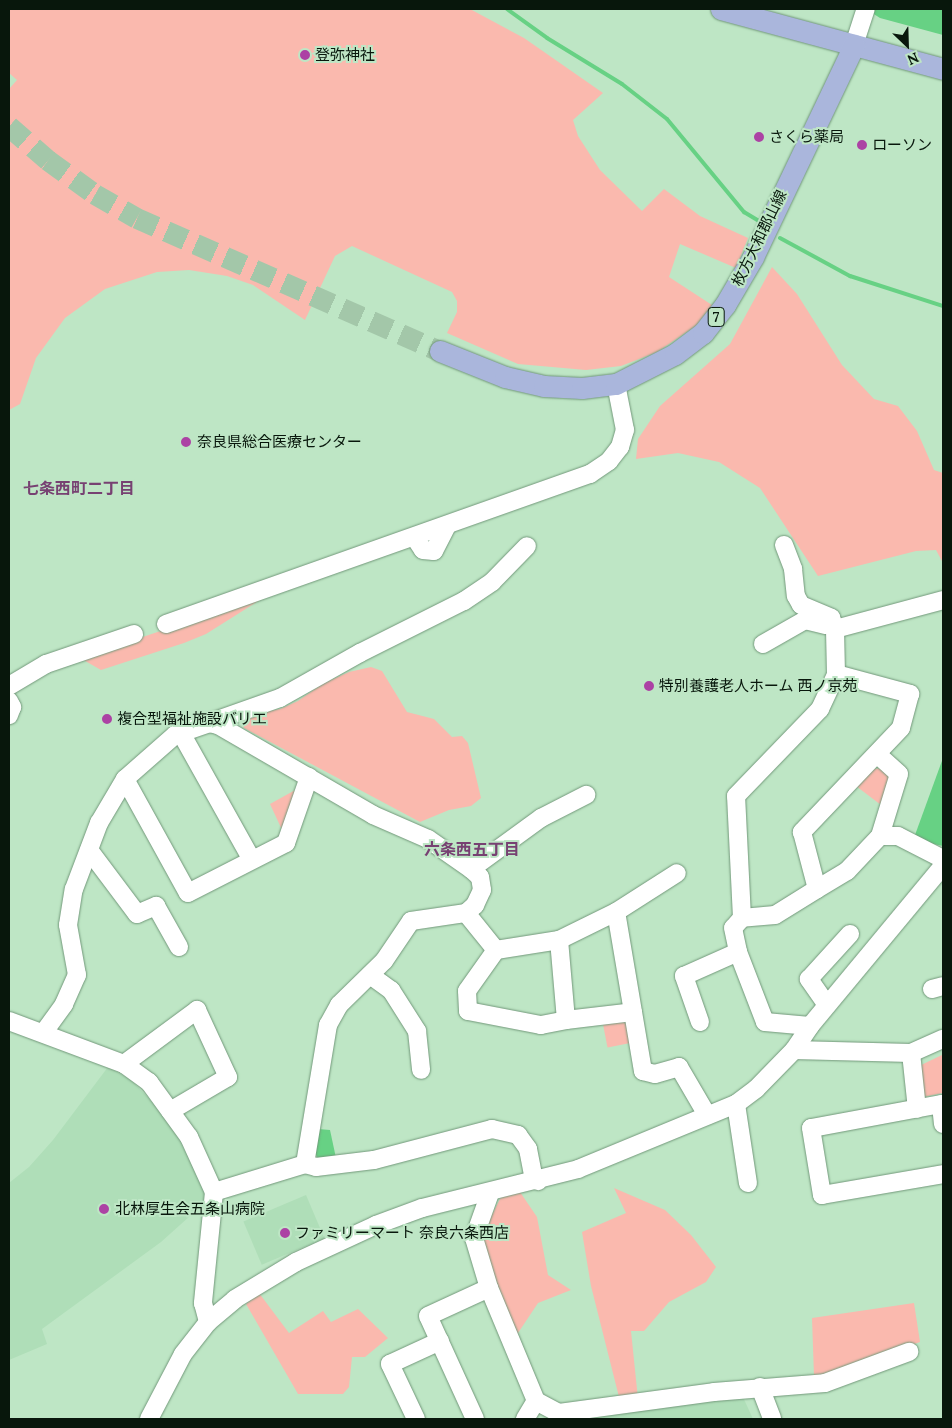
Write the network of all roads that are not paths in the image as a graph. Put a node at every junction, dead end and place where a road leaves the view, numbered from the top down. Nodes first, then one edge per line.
1 (721, 9) edge
2 (866, 9) edge
3 (856, 40) junction
4 (943, 69) edge
5 (440, 351) tunnel mouth
6 (616, 384) junction
7 (784, 545) dead end
8 (527, 546) dead end
9 (943, 600) edge
10 (166, 624) dead end
11 (835, 629) junction
12 (134, 634) dead end
13 (763, 644) dead end
14 (836, 674) junction
15 (9, 686) edge
16 (9, 700) edge
17 (9, 715) edge
18 (209, 723) junction
19 (181, 733) junction
20 (878, 755) junction
21 (309, 777) junction
22 (126, 779) junction
23 (586, 795) dead end
24 (880, 836) junction
25 (88, 850) junction
26 (943, 859) edge
27 (252, 860) junction
28 (943, 866) edge
29 (471, 869) junction
30 (677, 873) dead end
31 (817, 889) junction
32 (616, 912) junction
33 (466, 913) junction
34 (742, 918) junction
35 (850, 934) dead end
36 (559, 940) junction
37 (179, 947) dead end
38 (496, 950) junction
39 (738, 952) junction
40 (370, 975) junction
41 (828, 1005) junction
42 (633, 1012) junction
43 (566, 1020) junction
44 (9, 1022) edge
45 (700, 1022) dead end
46 (810, 1026) junction
47 (44, 1032) junction
48 (943, 1039) edge
49 (794, 1050) junction
50 (911, 1053) junction
51 (124, 1064) junction
52 (421, 1070) dead end
53 (736, 1104) junction
54 (917, 1109) junction
55 (170, 1111) junction
56 (707, 1115) junction
57 (943, 1124) edge
58 (305, 1164) junction
59 (943, 1174) edge
60 (538, 1181) junction
61 (748, 1183) dead end
62 (214, 1192) junction
63 (490, 1193) junction
64 (489, 1288) junction
65 (208, 1322) junction
66 (440, 1341) junction
67 (909, 1352) dead end
68 (760, 1387) junction
69 (536, 1401) junction
70 (149, 1419) edge
71 (416, 1419) edge
72 (475, 1419) edge
73 (525, 1419) edge
74 (772, 1419) edge

1 - 3 main road
2 - 3 street
3 - 4 main road
3 - 6 main road, 枚方大和郡山線 / 7
5 - 6 main road, 枚方大和郡山線 / 7
6 - 10 street
7 - 11 street
8 - 18 street
9 - 11 street
11 - 13 street
11 - 14 street
12 - 15 street
14 - 20 street
14 - 34 street
16 - 17 street
18 - 19 street
18 - 21 street
19 - 22 street
19 - 27 street
20 - 24 street
20 - 31 street
21 - 27 street
21 - 29 street
22 - 25 street
22 - 27 street
23 - 29 street
24 - 26 street
24 - 31 street
25 - 37 street
25 - 47 street
28 - 41 street
29 - 33 street
30 - 32 street
31 - 34 street
32 - 36 street
32 - 42 street
33 - 38 street
33 - 40 street
34 - 39 street
35 - 41 street
36 - 38 street
36 - 43 street
38 - 43 street
39 - 45 street
39 - 46 street
40 - 52 street
40 - 58 street
41 - 46 street
42 - 43 street
42 - 56 street
44 - 47 street
46 - 49 street
47 - 51 street
48 - 50 street
49 - 50 street
49 - 53 street
50 - 54 street
51 - 55 street
51 - 55 street
53 - 56 street
53 - 61 street
54 - 57 street
54 - 59 street
55 - 62 street
56 - 60 street
58 - 60 street
58 - 62 street
60 - 63 street
62 - 65 street
63 - 64 street
63 - 65 street
64 - 66 street
64 - 69 street
65 - 70 street
66 - 71 street
66 - 72 street
67 - 68 street
68 - 69 street
68 - 74 street
69 - 73 street

